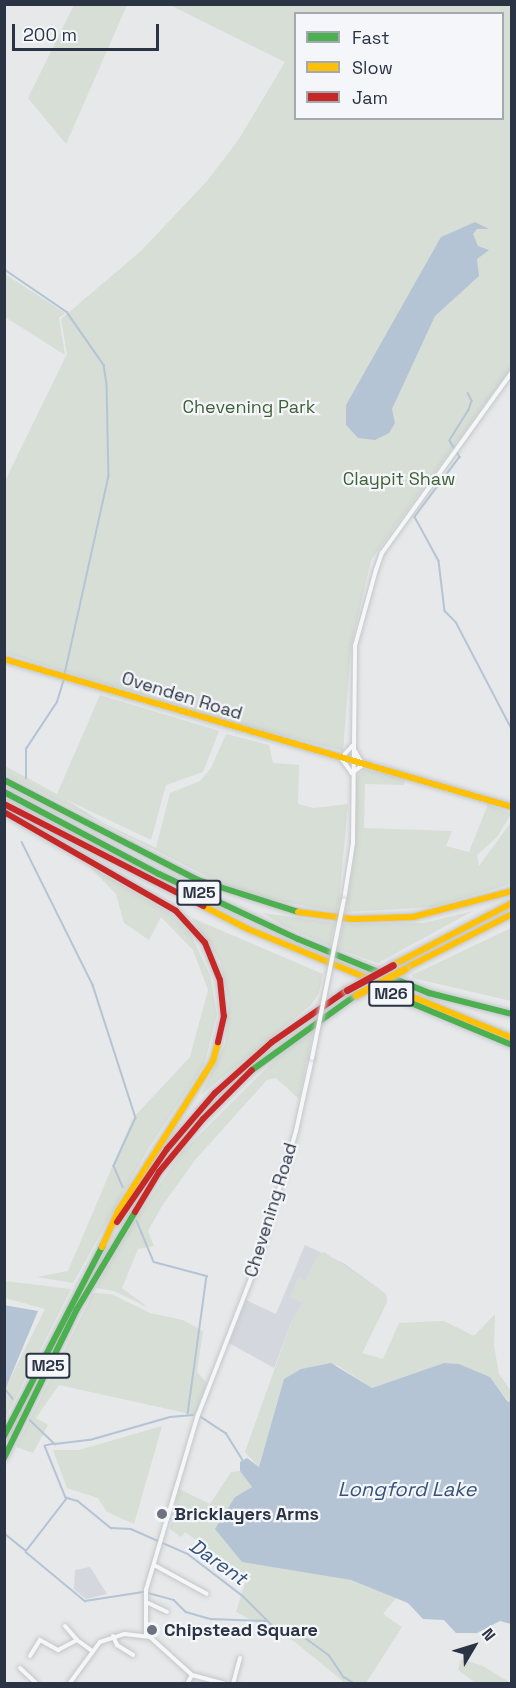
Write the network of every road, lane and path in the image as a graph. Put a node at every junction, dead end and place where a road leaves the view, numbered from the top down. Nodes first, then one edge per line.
1 (512, 372) edge
2 (4, 659) edge
3 (352, 746) junction
4 (341, 758) junction
5 (351, 761) junction
6 (363, 765) junction
7 (352, 773) junction
8 (4, 780) edge
9 (4, 792) edge
10 (4, 804) edge
11 (512, 807) edge
12 (4, 812) edge
13 (512, 891) edge
14 (512, 903) edge
15 (512, 916) edge
16 (340, 969) junction
17 (512, 1012) edge
18 (512, 1038) edge
19 (512, 1045) edge
20 (102, 1247) junction
21 (4, 1436) edge
22 (4, 1458) edge
23 (154, 1565) junction
24 (207, 1594) dead end
25 (146, 1602) junction
26 (167, 1612) dead end
27 (65, 1626) dead end
28 (113, 1636) junction
29 (146, 1636) junction
30 (77, 1640) junction
31 (92, 1651) junction
32 (133, 1655) dead end
33 (30, 1656) dead end
34 (240, 1658) dead end
35 (20, 1668) dead end
36 (192, 1675) junction
37 (37, 1683) edge
38 (69, 1683) edge
39 (188, 1683) edge
40 (225, 1683) edge
41 (233, 1683) edge

1 - 3 street, Chevening Road
2 - 4 main road, Ovenden Road
3 - 4 street
3 - 5 street, Chevening Road
3 - 6 street
4 - 5 main road, Ovenden Road
4 - 7 street
5 - 6 main road, Ovenden Road
5 - 7 street, Chevening Road
6 - 7 street
6 - 11 main road, Ovenden Road
7 - 23 street, Chevening Road, bridge
8 - 13 main road, M25
9 - 17 main road, M25
10 - 16 main road, M25
12 - 20 main road, M25
14 - 20 main road, M25, bridge
15 - 22 main road, M25, bridge
16 - 18 main road, M25
16 - 19 main road, M26
20 - 21 main road, M25
23 - 24 street
23 - 25 street, Chevening Road
25 - 26 street
25 - 29 street, Chevening Road
27 - 30 street
28 - 29 street
28 - 31 street
28 - 32 street
29 - 36 street
30 - 31 street
30 - 33 street
31 - 38 street
34 - 41 street
35 - 37 street
36 - 39 street
36 - 40 street

